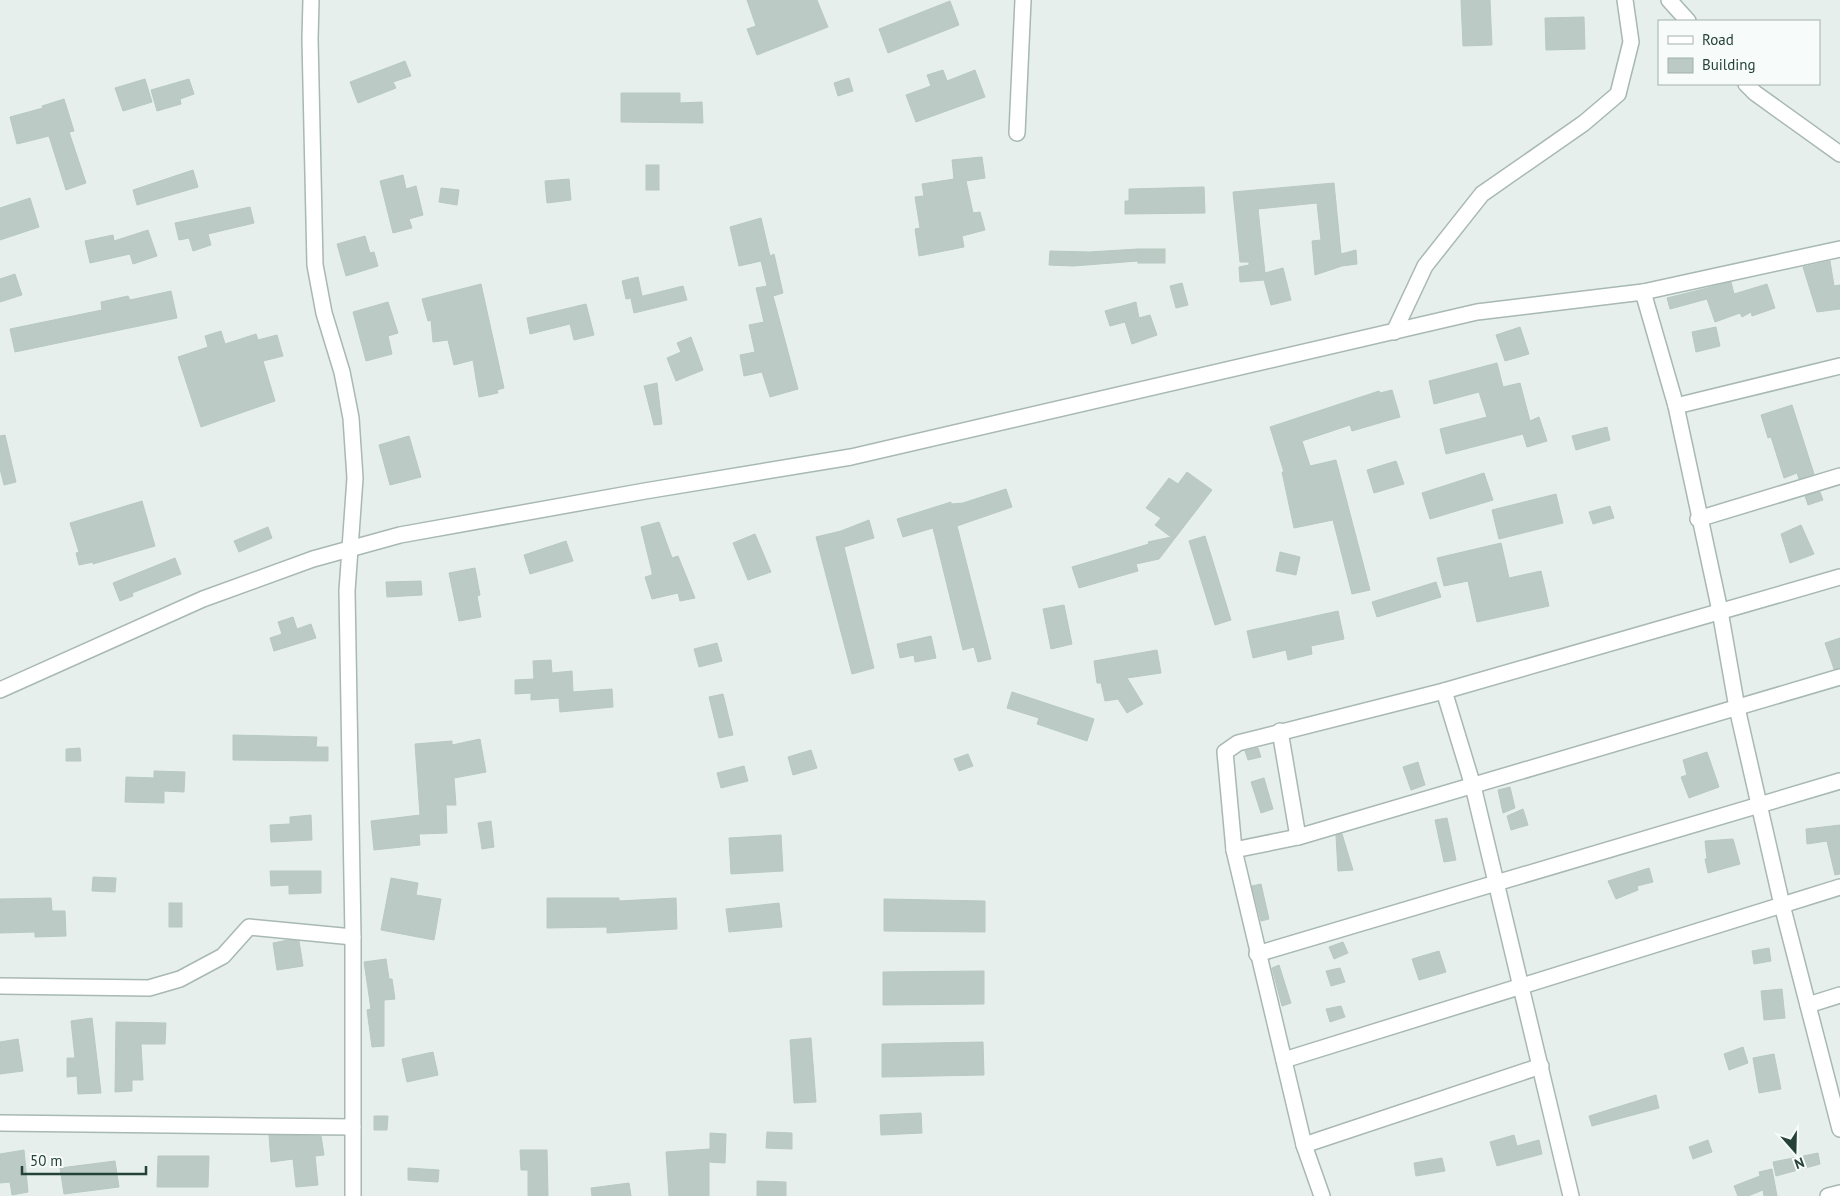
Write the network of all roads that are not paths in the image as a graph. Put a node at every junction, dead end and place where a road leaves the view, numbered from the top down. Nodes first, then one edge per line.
1 (311, 0) edge
2 (1023, 0) edge
3 (1624, 0) edge
4 (1669, 0) edge
5 (1687, 20) edge
6 (1747, 85) edge
7 (1018, 133) dead end
8 (1840, 154) edge
9 (1840, 249) edge
10 (1643, 292) junction
11 (1394, 332) junction
12 (1840, 366) edge
13 (1676, 406) junction
14 (1840, 476) edge
15 (1698, 519) junction
16 (351, 549) junction
17 (1840, 578) edge
18 (1720, 611) junction
19 (1840, 678) edge
20 (0, 690) edge
21 (1444, 691) junction
22 (1737, 708) junction
23 (1280, 731) junction
24 (1840, 781) edge
25 (1473, 786) junction
26 (1759, 806) junction
27 (1298, 837) junction
28 (1234, 850) junction
29 (1497, 884) junction
30 (1840, 887) edge
31 (1782, 904) junction
32 (353, 937) junction
33 (1257, 954) junction
34 (0, 986) edge
35 (1522, 986) junction
36 (1840, 995) edge
37 (1808, 1005) junction
38 (1284, 1060) junction
39 (1542, 1066) junction
40 (1837, 1105) edge
41 (0, 1123) edge
42 (353, 1127) junction
43 (1840, 1129) edge
44 (1304, 1144) junction
45 (1840, 1193) edge
46 (352, 1196) edge
47 (1322, 1196) edge
48 (1570, 1196) edge
49 (1828, 1196) edge

1 - 16 street
2 - 7 street
3 - 11 street
4 - 5 street
6 - 8 street
9 - 10 street
10 - 11 street
10 - 13 street
11 - 16 street
12 - 13 street
13 - 15 street
14 - 15 street
15 - 18 street
16 - 20 street
16 - 32 street
17 - 18 street
18 - 21 street
18 - 22 street
19 - 22 street
21 - 23 street
21 - 25 street
22 - 25 street
22 - 26 street
23 - 27 street
23 - 28 street
24 - 26 street
25 - 27 street
25 - 29 street
26 - 29 street
26 - 31 street
27 - 28 street
28 - 33 street
29 - 33 street
29 - 35 street
30 - 31 street
31 - 35 street
31 - 37 street
32 - 34 street
32 - 42 street
33 - 38 street
35 - 38 street
35 - 39 street
36 - 37 street
37 - 40 street
38 - 44 street
39 - 44 street
39 - 48 street
40 - 43 street
41 - 42 street
42 - 46 street
44 - 47 street
45 - 49 street

